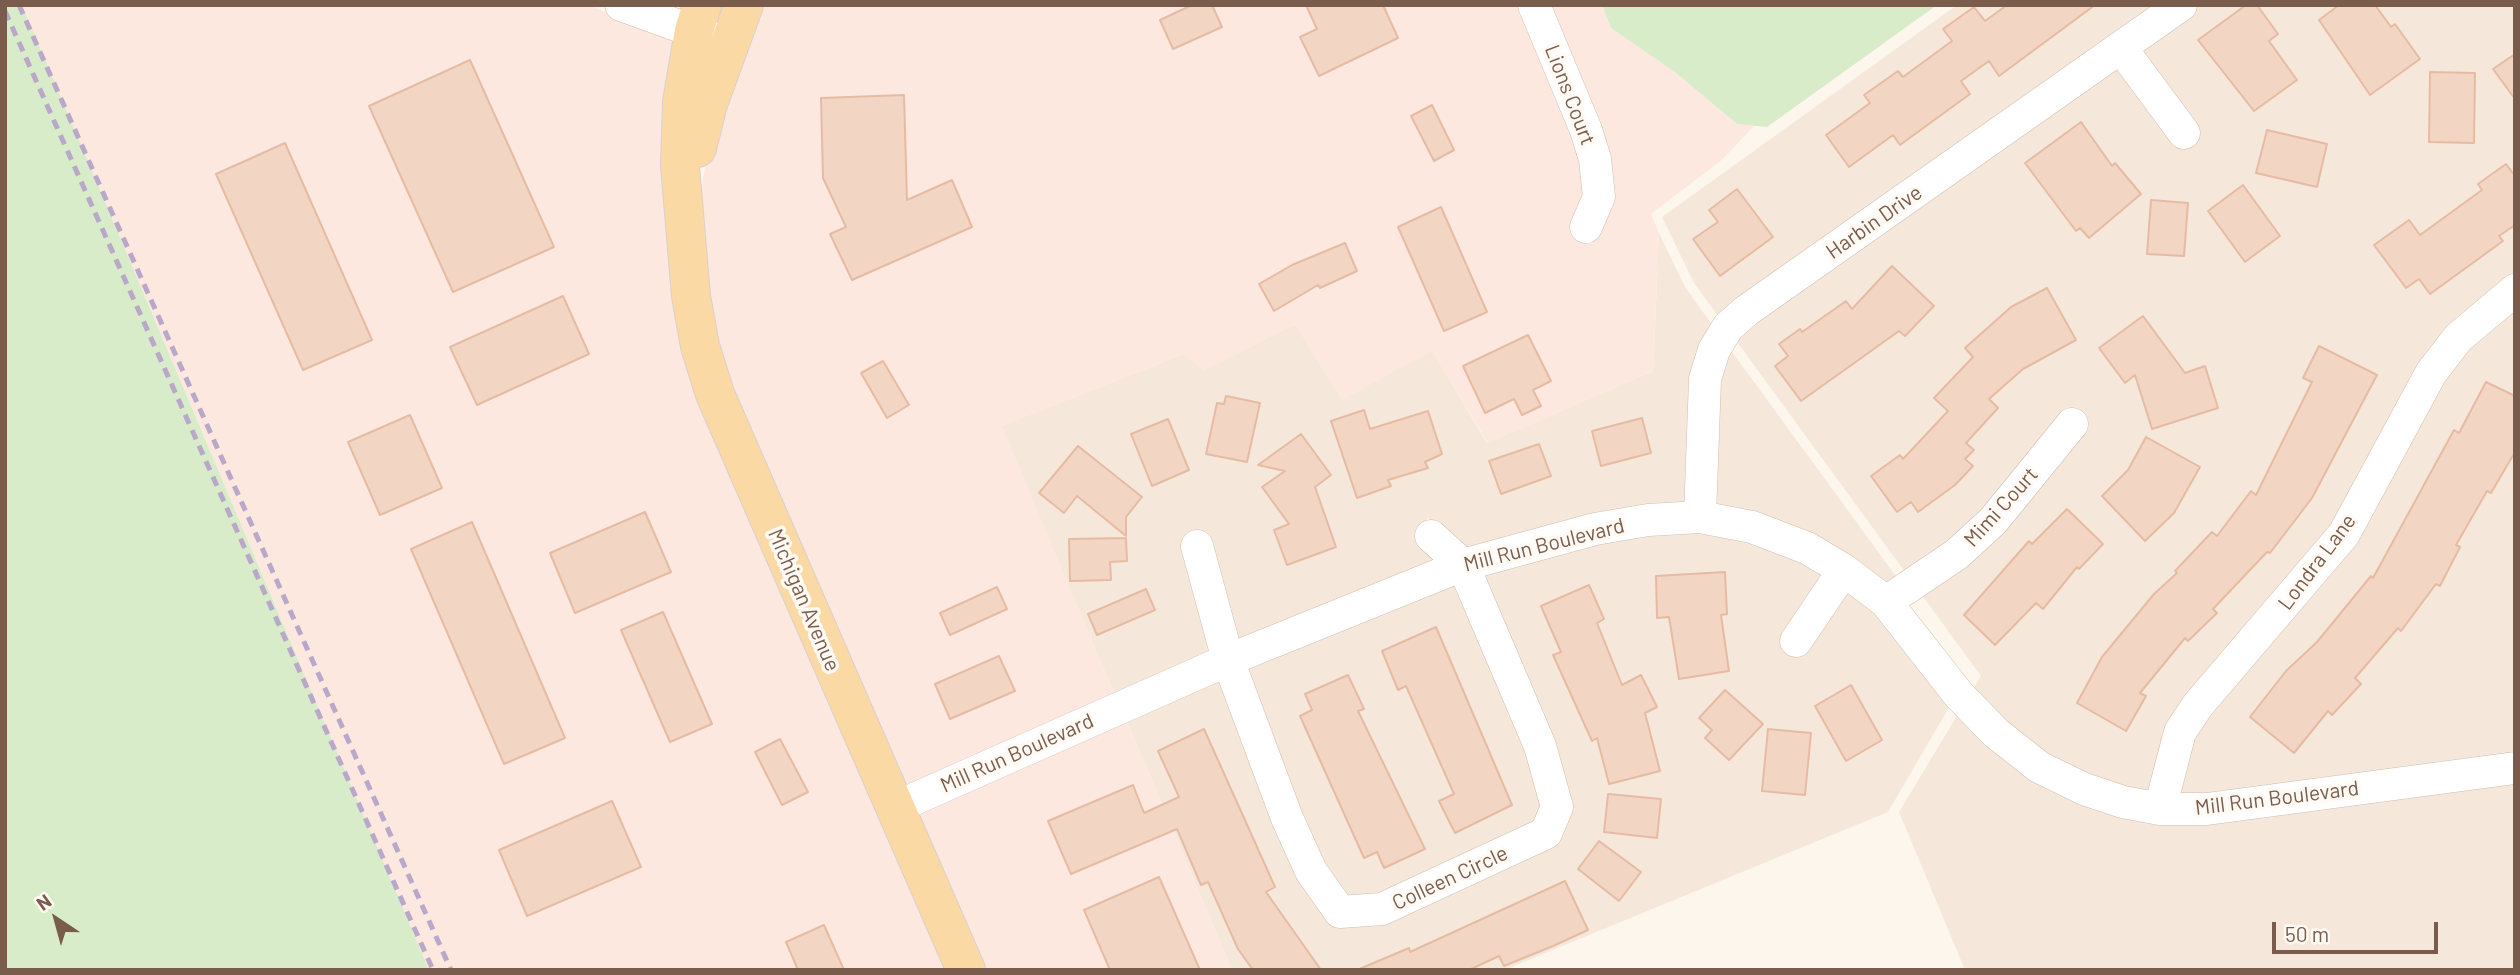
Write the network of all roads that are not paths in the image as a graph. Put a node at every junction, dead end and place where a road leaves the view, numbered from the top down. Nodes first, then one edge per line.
1 (621, 5) edge
2 (744, 5) edge
3 (1534, 5) edge
4 (2181, 5) edge
5 (698, 18) edge
6 (732, 45) junction
7 (2121, 48) junction
8 (2183, 133) dead end
9 (684, 218) junction
10 (1586, 227) dead end
11 (2515, 290) edge
12 (2072, 424) dead end
13 (1700, 517) junction
14 (1431, 536) dead end
15 (1197, 546) dead end
16 (1463, 565) junction
17 (1844, 570) junction
18 (1886, 602) junction
19 (1796, 641) dead end
20 (1228, 660) junction
21 (2515, 768) edge
22 (894, 808) junction
23 (2160, 809) junction
24 (966, 970) edge

1 - 5 street
2 - 6 main road, Michigan Avenue
3 - 10 street, Lions Court
4 - 7 street, Harbin Drive
5 - 6 street
5 - 9 main road, Michigan Avenue
6 - 9 main road, Michigan Avenue
7 - 8 street
7 - 13 street, Harbin Drive
9 - 22 main road, Michigan Avenue
11 - 23 street, Londra Lane
12 - 18 street, Mimi Court
13 - 16 street, Mill Run Boulevard
13 - 17 street, Mill Run Boulevard
14 - 16 street
15 - 20 street
16 - 20 street, Mill Run Boulevard
16 - 20 street, Colleen Circle
17 - 18 street, Mill Run Boulevard
17 - 19 street
18 - 23 street, Mill Run Boulevard
20 - 22 street, Mill Run Boulevard
21 - 23 street, Mill Run Boulevard
22 - 24 main road, Michigan Avenue

